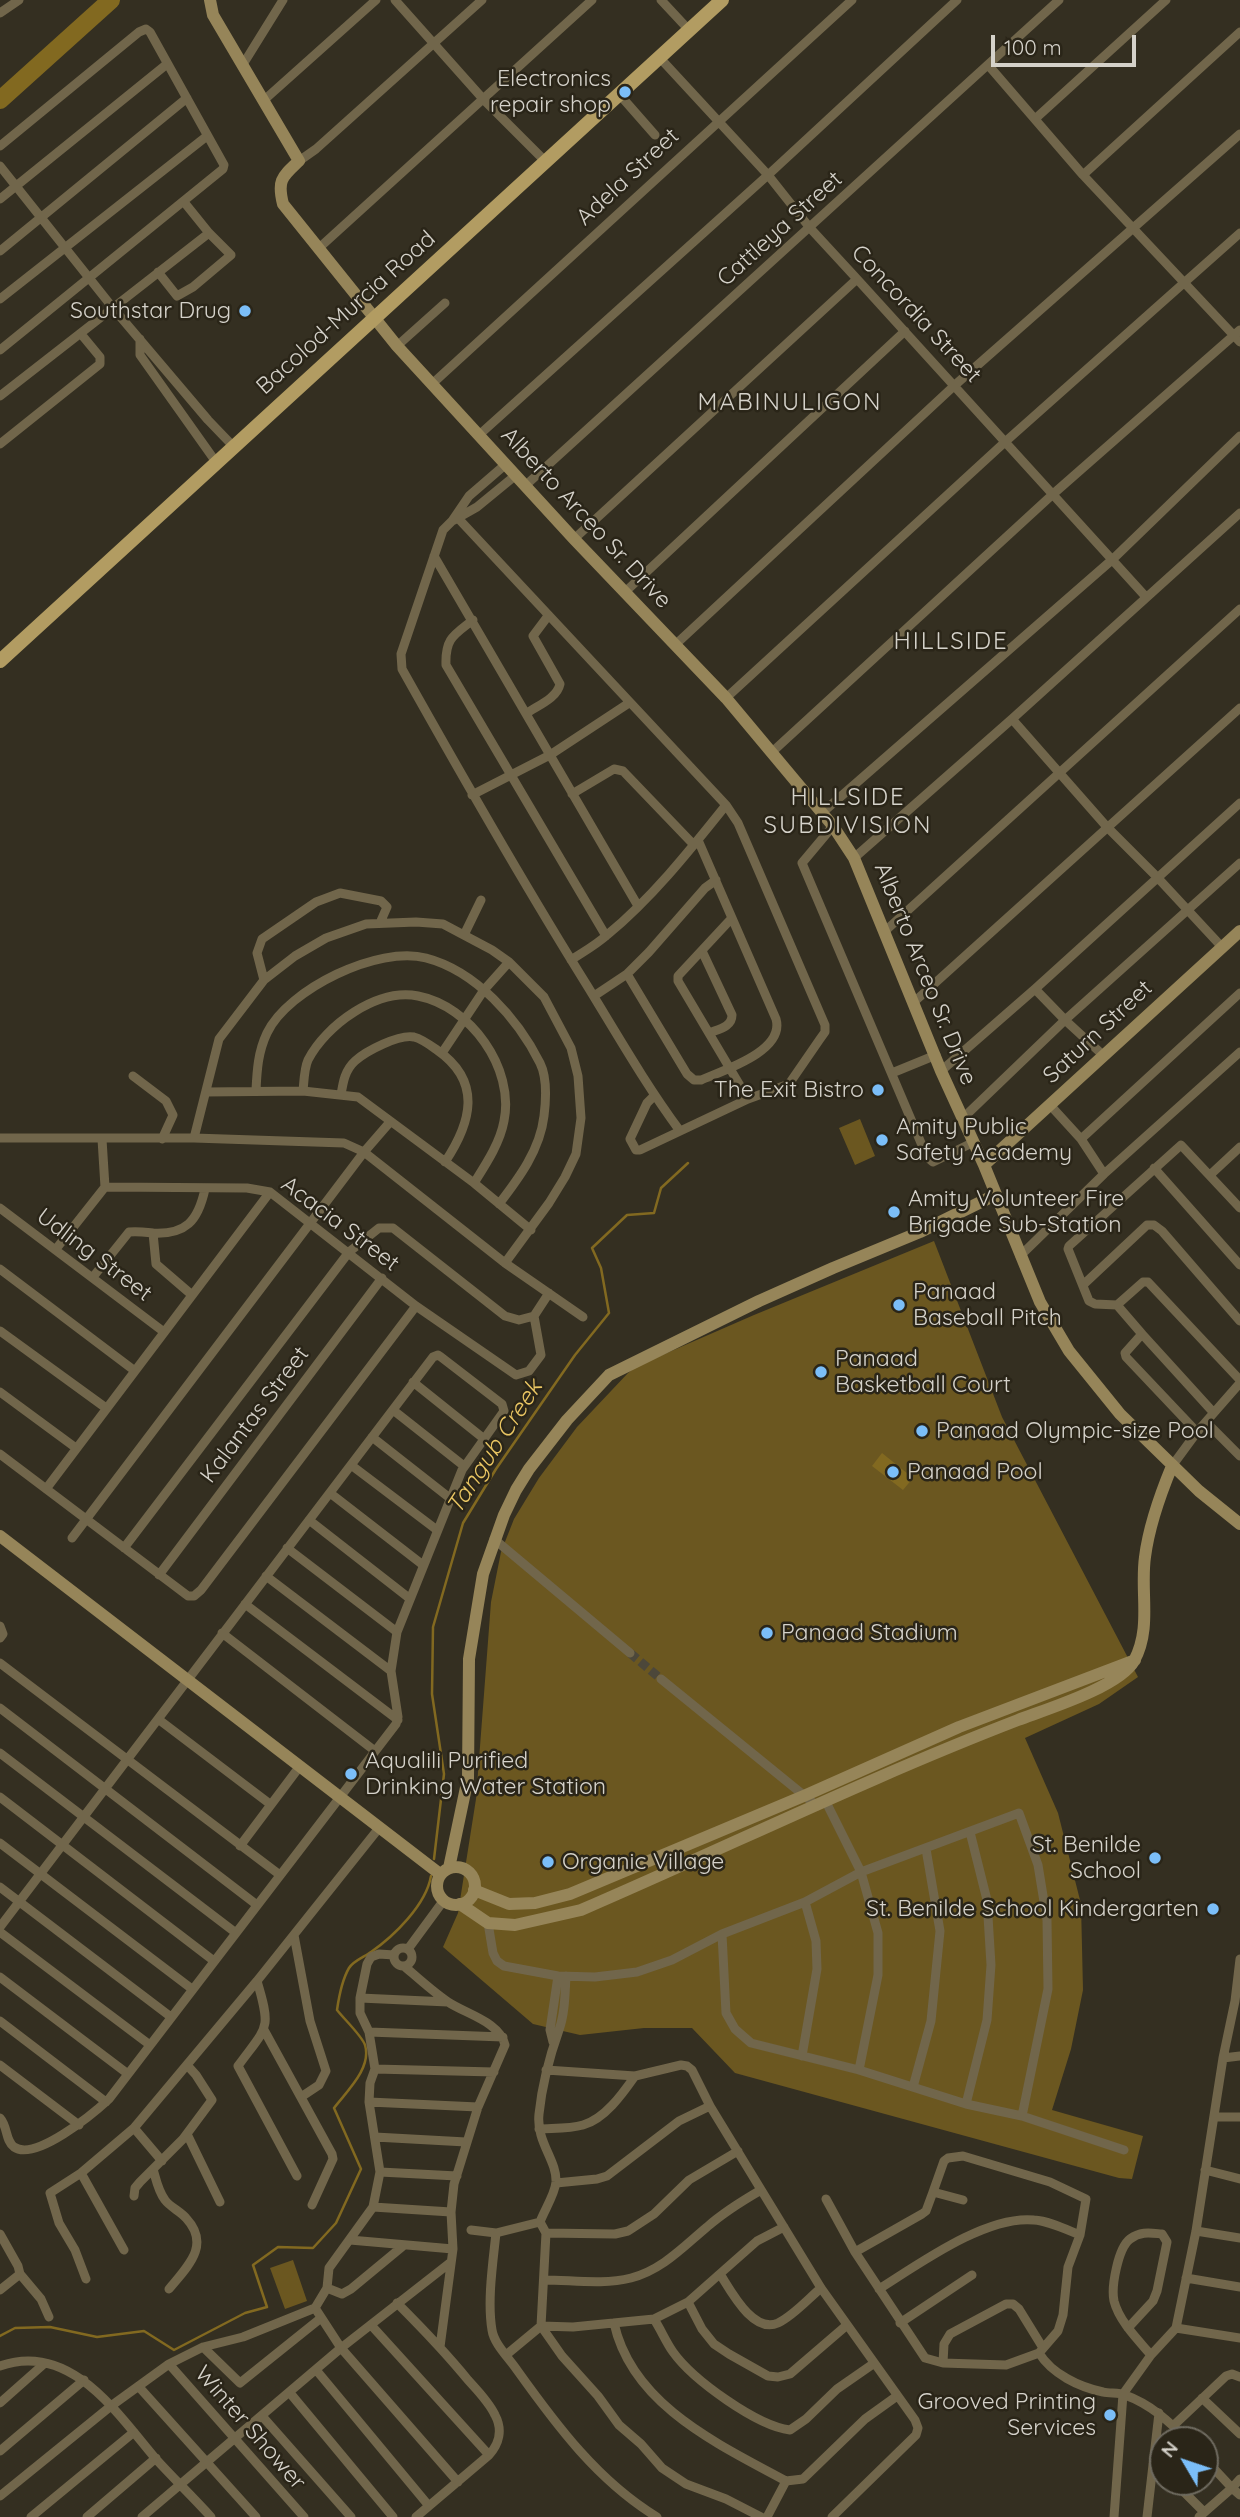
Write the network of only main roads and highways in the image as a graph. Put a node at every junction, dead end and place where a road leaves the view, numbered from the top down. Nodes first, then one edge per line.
1 (722, 0) edge
2 (0, 661) edge

1 - 2 main road, Bacolod-Murcia Road

